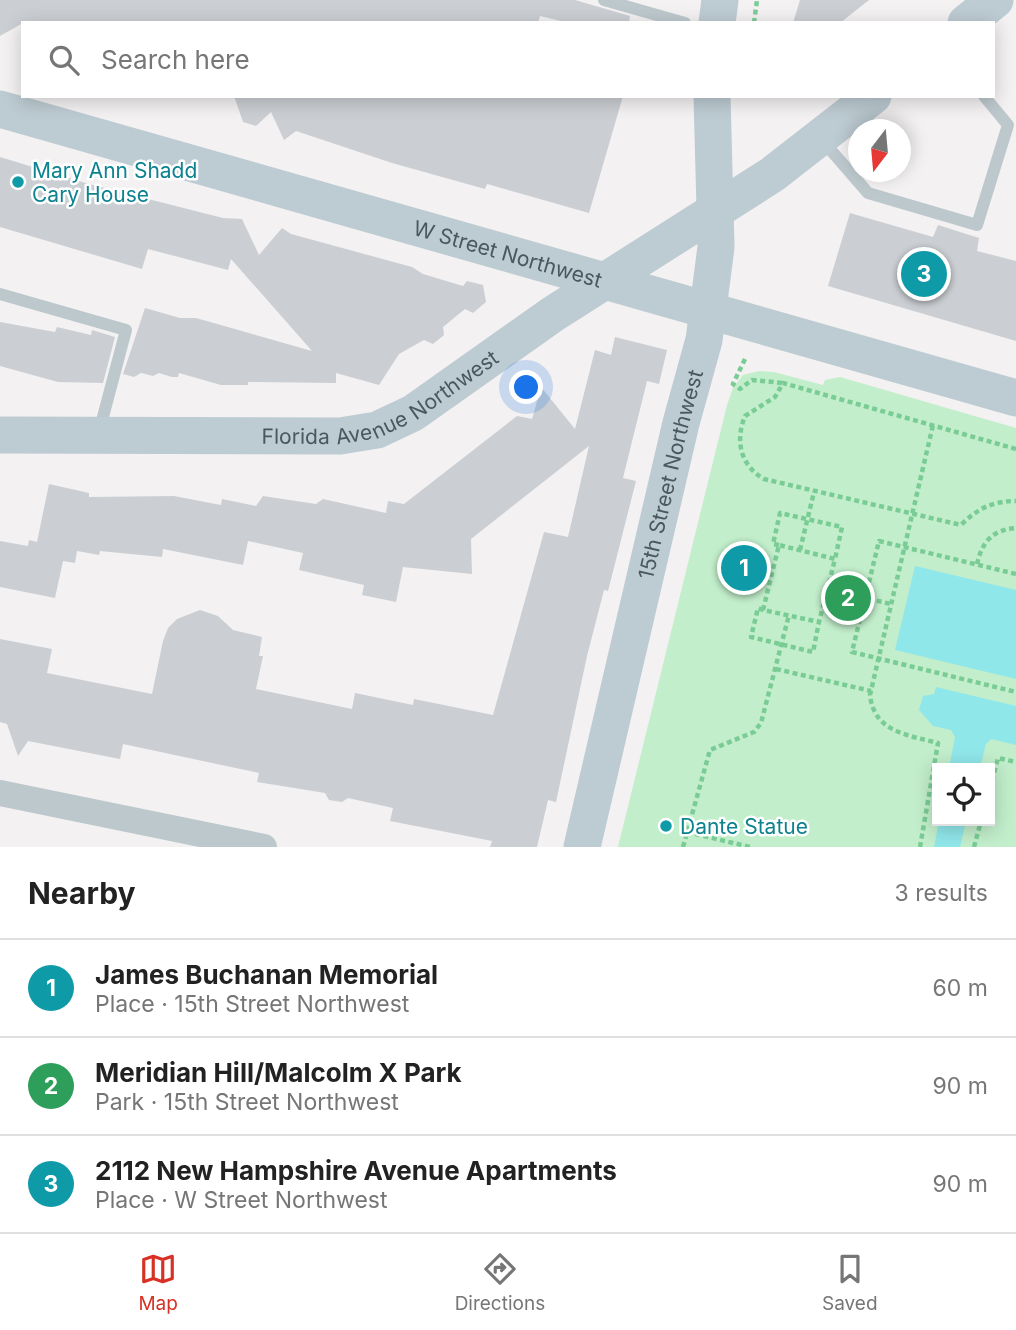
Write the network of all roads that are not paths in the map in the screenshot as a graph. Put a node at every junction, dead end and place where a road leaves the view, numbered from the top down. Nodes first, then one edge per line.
1 (604, 0) edge
2 (720, 0) edge
3 (995, 0) edge
4 (678, 21) edge
5 (717, 21) edge
6 (969, 21) edge
7 (712, 98) edge
8 (871, 98) edge
9 (986, 98) edge
10 (0, 109) edge
11 (821, 138) junction
12 (715, 211) junction
13 (605, 282) junction
14 (0, 294) edge
15 (709, 310) junction
16 (1016, 398) edge
17 (0, 435) edge
18 (99, 436) junction
19 (0, 793) edge
20 (264, 847) edge
21 (582, 847) edge

1 - 4 lane
2 - 5 street
3 - 6 street
7 - 12 street, 15th Street Northwest
8 - 11 street, Florida Avenue Northwest
9 - 11 lane
10 - 13 street, W Street Northwest
11 - 12 street, Florida Avenue Northwest
12 - 13 street, Florida Avenue Northwest
12 - 15 street, 15th Street Northwest
13 - 15 street, W Street Northwest
13 - 18 street, Florida Avenue Northwest
14 - 18 lane
15 - 16 street, W Street Northwest
15 - 21 street, 15th Street Northwest
17 - 18 street, Florida Avenue Northwest
19 - 20 street

